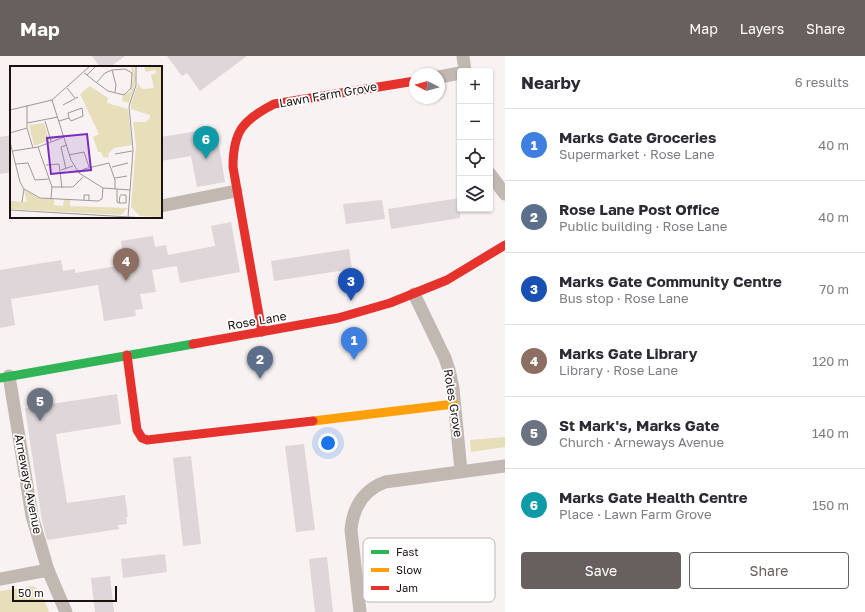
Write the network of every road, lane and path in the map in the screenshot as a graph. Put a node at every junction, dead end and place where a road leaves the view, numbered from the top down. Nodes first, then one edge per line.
1 (463, 56) edge
2 (465, 68) edge
3 (457, 74) edge
4 (445, 76) edge
5 (409, 82) edge
6 (492, 176) edge
7 (236, 191) junction
8 (505, 194) edge
9 (162, 206) edge
10 (505, 245) edge
11 (414, 294) junction
12 (262, 332) junction
13 (127, 355) junction
14 (5, 377) edge
15 (454, 404) junction
16 (505, 466) edge
17 (461, 471) junction
18 (48, 570) junction
19 (0, 579) edge
20 (66, 612) edge
21 (360, 612) edge

1 - 2 street
3 - 4 street
5 - 7 street, Lawn Farm Grove
6 - 8 street
7 - 9 street
7 - 12 street, Lawn Farm Grove
10 - 11 street, Rose Lane
11 - 12 street, Rose Lane
11 - 15 street, Roles Grove
12 - 13 street, Rose Lane
13 - 14 street, Rose Lane
13 - 15 street
14 - 18 street, Arneways Avenue
15 - 17 street, Roles Grove
16 - 17 street
17 - 21 street
18 - 19 street
18 - 20 street, Arneways Avenue

